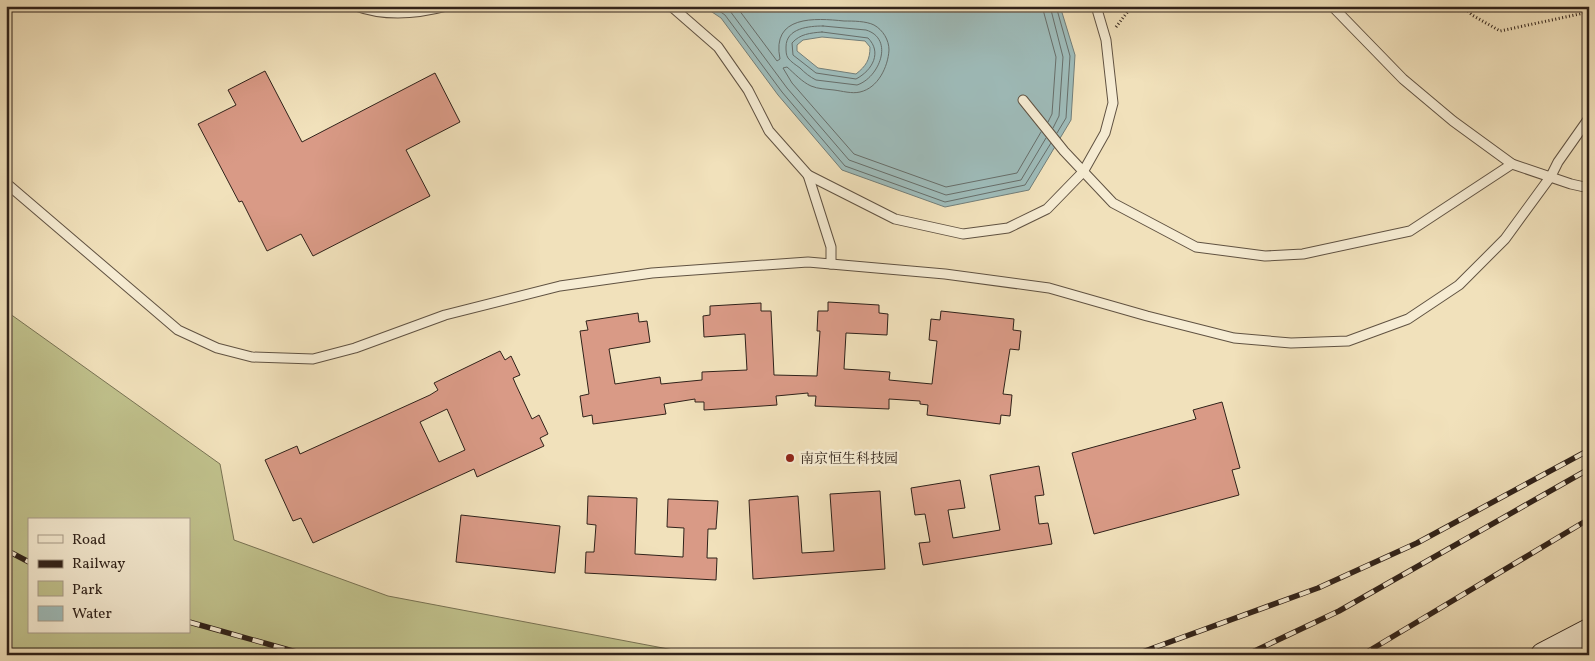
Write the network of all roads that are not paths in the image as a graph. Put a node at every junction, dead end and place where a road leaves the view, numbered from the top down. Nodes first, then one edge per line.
1 (356, 6) edge
2 (447, 6) edge
3 (671, 6) edge
4 (1096, 6) edge
5 (1332, 6) edge
6 (1023, 100) dead end
7 (1589, 118) edge
8 (1512, 164) junction
9 (1083, 172) junction
10 (808, 175) junction
11 (1551, 176) junction
12 (6, 183) edge
13 (1589, 188) edge
14 (831, 264) junction
15 (1589, 631) edge
16 (1543, 655) edge

1 - 2 lane
3 - 10 lane
4 - 9 lane
5 - 8 lane
6 - 9 lane
7 - 11 lane
8 - 9 lane
8 - 11 lane
9 - 10 lane
10 - 14 lane
11 - 13 lane
11 - 14 lane
12 - 14 lane
15 - 16 street

